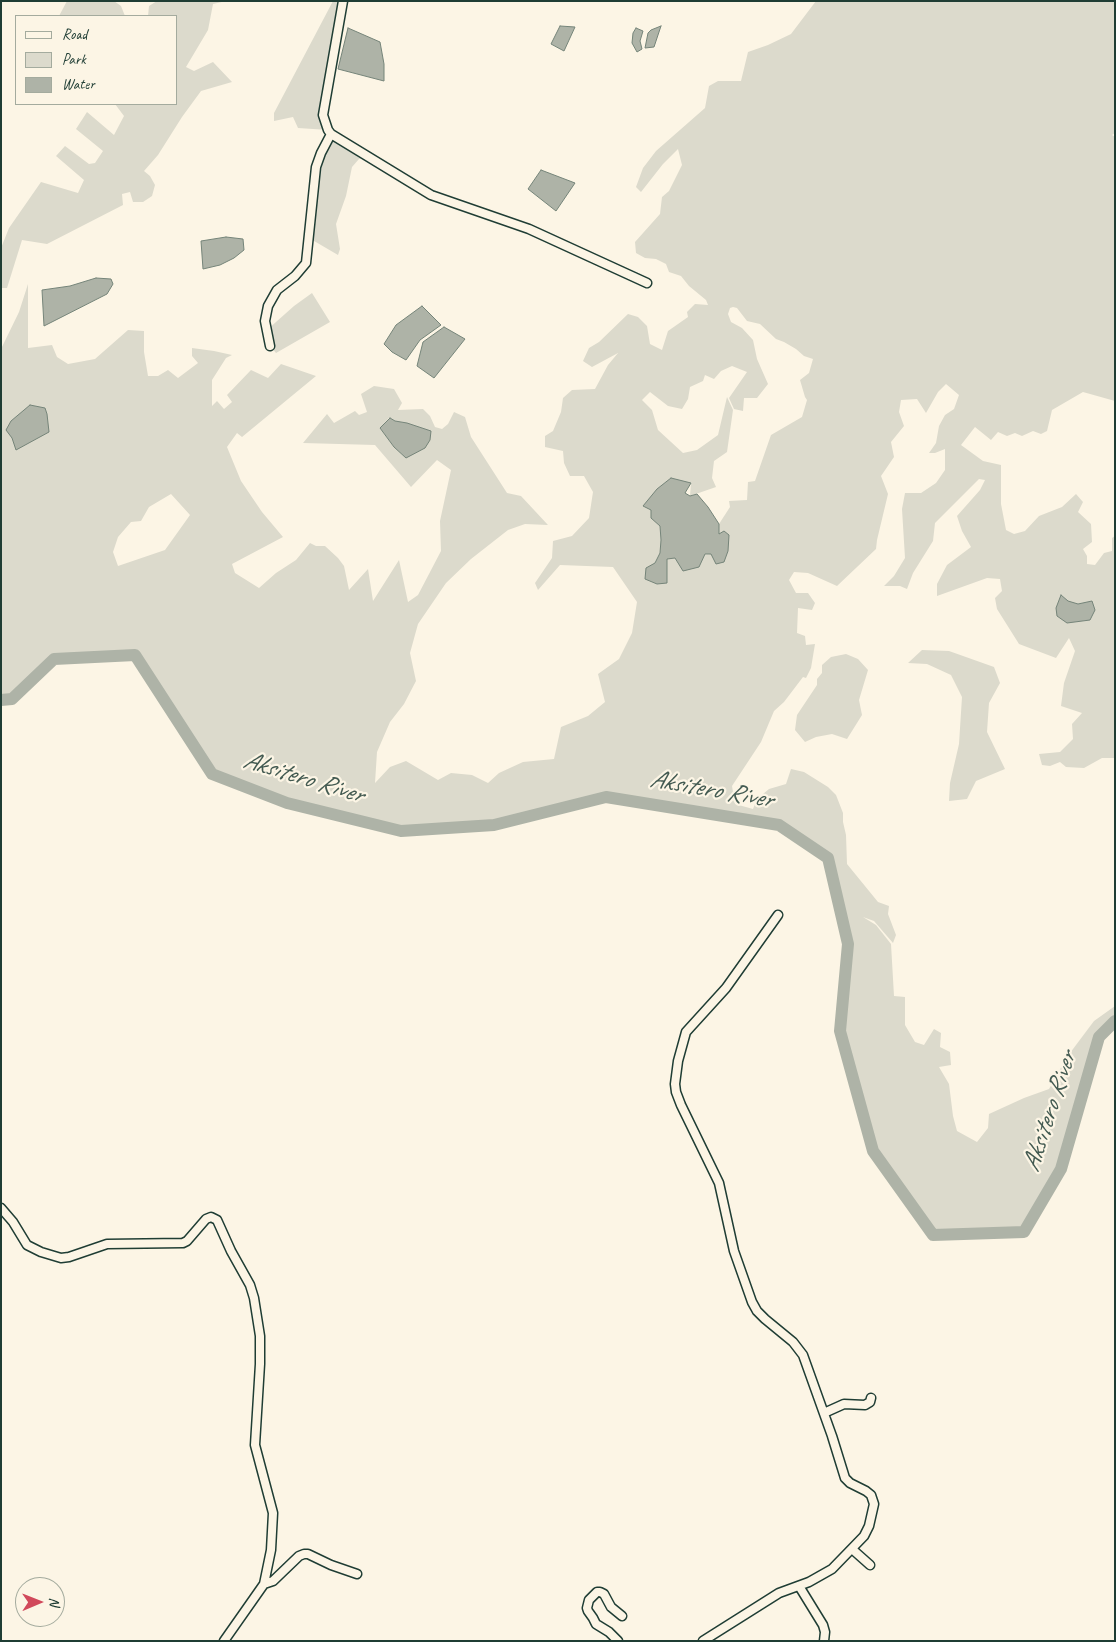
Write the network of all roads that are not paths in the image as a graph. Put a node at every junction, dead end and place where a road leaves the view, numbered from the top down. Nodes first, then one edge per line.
1 (343, 1) edge
2 (331, 134) junction
3 (648, 283) dead end
4 (270, 346) dead end
5 (778, 915) dead end
6 (1, 1208) edge
7 (871, 1398) dead end
8 (824, 1413) junction
9 (852, 1549) junction
10 (870, 1565) dead end
11 (358, 1574) dead end
12 (264, 1584) junction
13 (799, 1586) junction
14 (622, 1616) dead end
15 (224, 1641) edge
16 (618, 1641) edge
17 (702, 1641) edge
18 (824, 1641) edge

1 - 2 street
2 - 3 street
2 - 4 street
5 - 8 street
6 - 12 street
7 - 8 street
8 - 9 street
9 - 10 street
9 - 13 street
11 - 12 street
12 - 15 street
13 - 17 street
13 - 18 street
14 - 16 street

